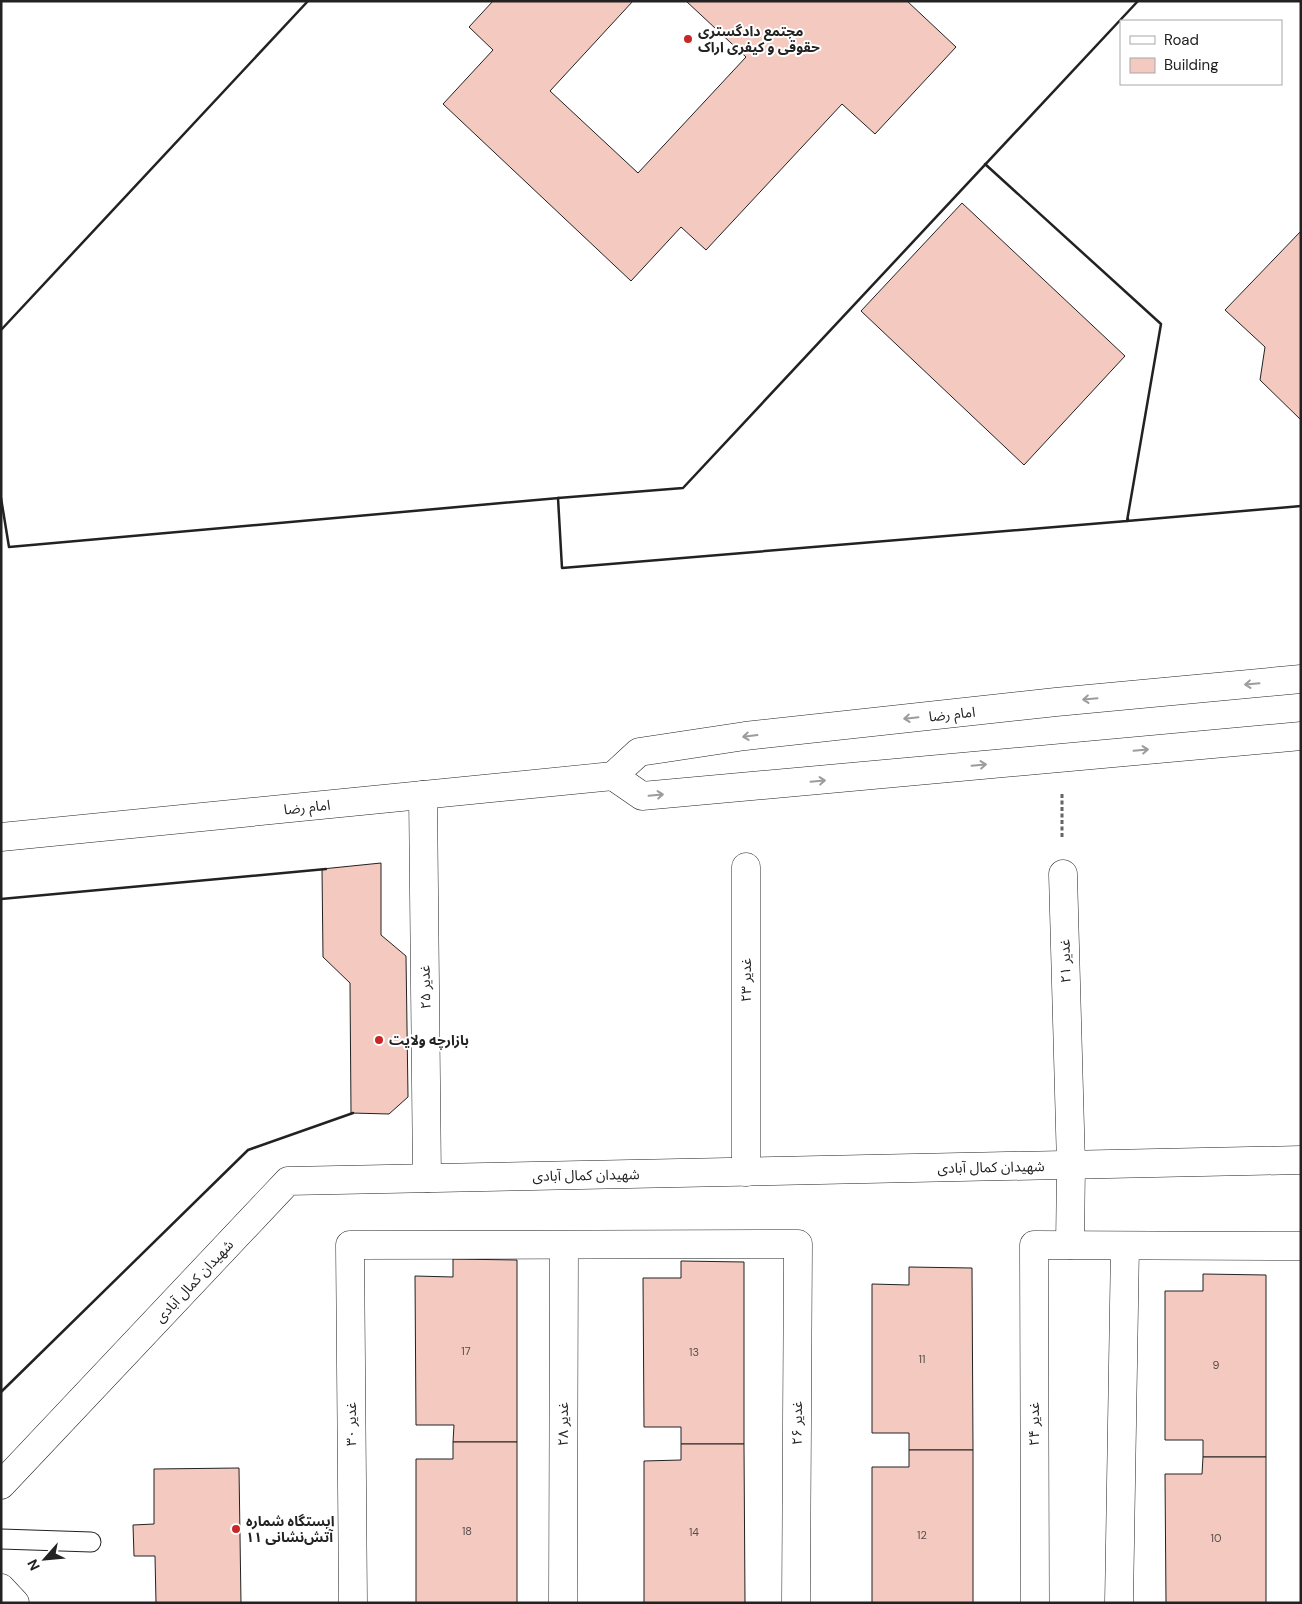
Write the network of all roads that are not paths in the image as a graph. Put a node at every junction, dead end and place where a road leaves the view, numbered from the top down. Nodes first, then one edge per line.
1 (1301, 679) edge
2 (1301, 736) edge
3 (613, 776) junction
4 (423, 795) junction
5 (1, 837) edge
6 (746, 866) dead end
7 (1063, 874) road end
8 (1301, 1160) edge
9 (1071, 1165) junction
10 (746, 1172) junction
11 (427, 1178) junction
12 (564, 1245) junction
13 (1070, 1245) junction
14 (1125, 1246) junction
15 (1301, 1246) edge
16 (1, 1485) edge
17 (1, 1539) edge
18 (91, 1542) dead end
19 (1, 1588) edge
20 (15, 1603) edge
21 (352, 1603) edge
22 (563, 1603) edge
23 (796, 1603) edge
24 (1035, 1603) edge
25 (1119, 1603) edge

1 -> 3 street, امام رضا
3 -> 2 street
3 - 4 street, امام رضا
4 - 5 street, امام رضا
4 - 11 street, غدیر ۲۵
6 - 10 street, غدیر ۲۳
7 - 9 street, غدیر ۲۱
8 - 9 street, شهیدان کمال آبادی
9 - 10 street, شهیدان کمال آبادی
9 - 13 street, غدیر ۲۱
10 - 11 street, شهیدان کمال آبادی
11 - 16 street, شهیدان کمال آبادی
12 - 21 street, غدیر ۳۰
12 - 22 street, غدیر ۲۸
12 - 23 street, غدیر ۲۶
13 - 14 street
13 - 24 street, غدیر ۲۴
14 - 15 street
14 - 25 street
17 - 18 lane
19 - 20 street

